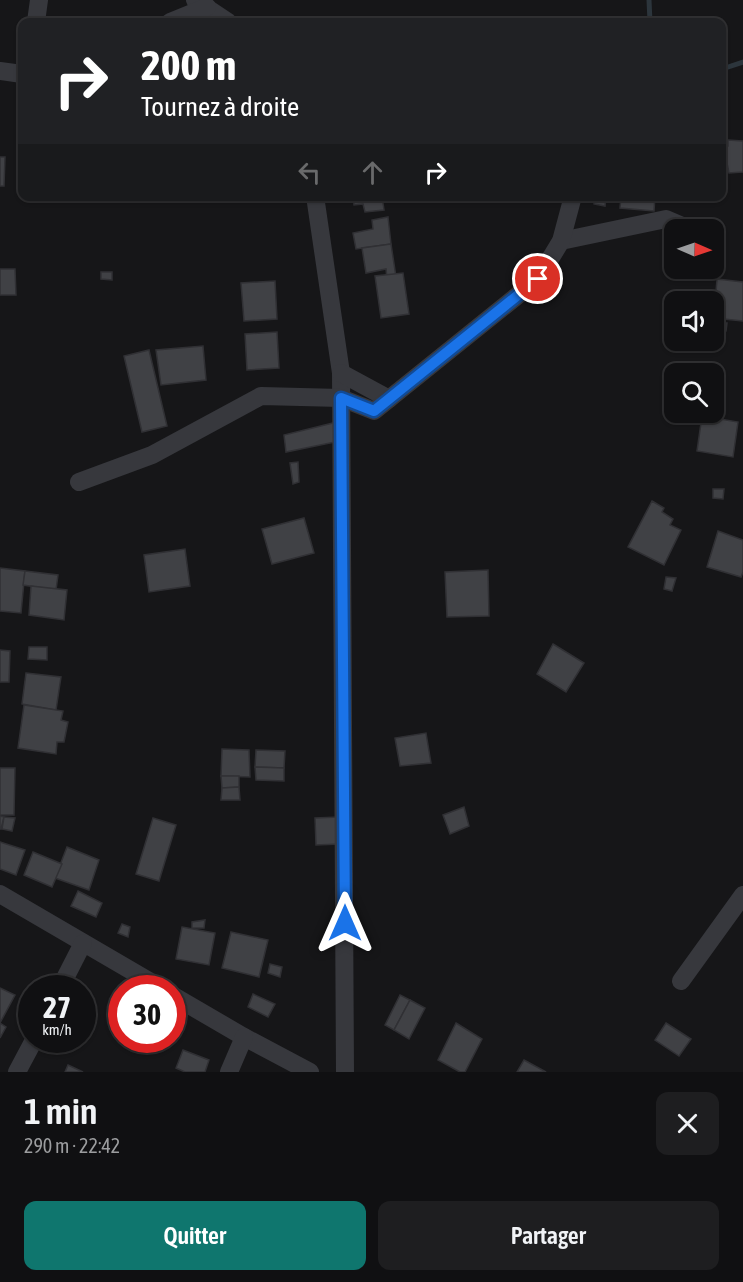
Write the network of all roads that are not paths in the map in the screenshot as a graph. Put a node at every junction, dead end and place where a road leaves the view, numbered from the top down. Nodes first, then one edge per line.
1 (39, 0) edge
2 (201, 4) edge
3 (37, 18) edge
4 (177, 18) edge
5 (222, 18) edge
6 (0, 71) edge
7 (18, 73) edge
8 (316, 201) edge
9 (572, 201) edge
10 (664, 219) edge
11 (561, 241) junction
12 (341, 373) junction
13 (341, 398) junction
14 (389, 399) junction
15 (79, 482) dead end
16 (0, 894) edge
17 (743, 897) edge
18 (83, 943) junction
19 (67, 975) edge
20 (138, 975) edge
21 (681, 981) dead end
22 (186, 1003) edge
23 (244, 1038) junction
24 (27, 1053) edge
25 (17, 1072) edge
26 (229, 1072) edge
27 (310, 1072) edge
28 (345, 1072) edge

1 - 3 street
2 - 4 street
2 - 5 street
6 - 7 street
8 - 12 street
9 - 11 street
10 - 11 street
11 - 14 street
12 - 13 street
12 - 14 street
13 - 14 street
13 - 15 street
13 - 28 street
16 - 18 street
17 - 21 street
18 - 19 street
18 - 20 street
22 - 23 street
23 - 26 street
23 - 27 street
24 - 25 street

